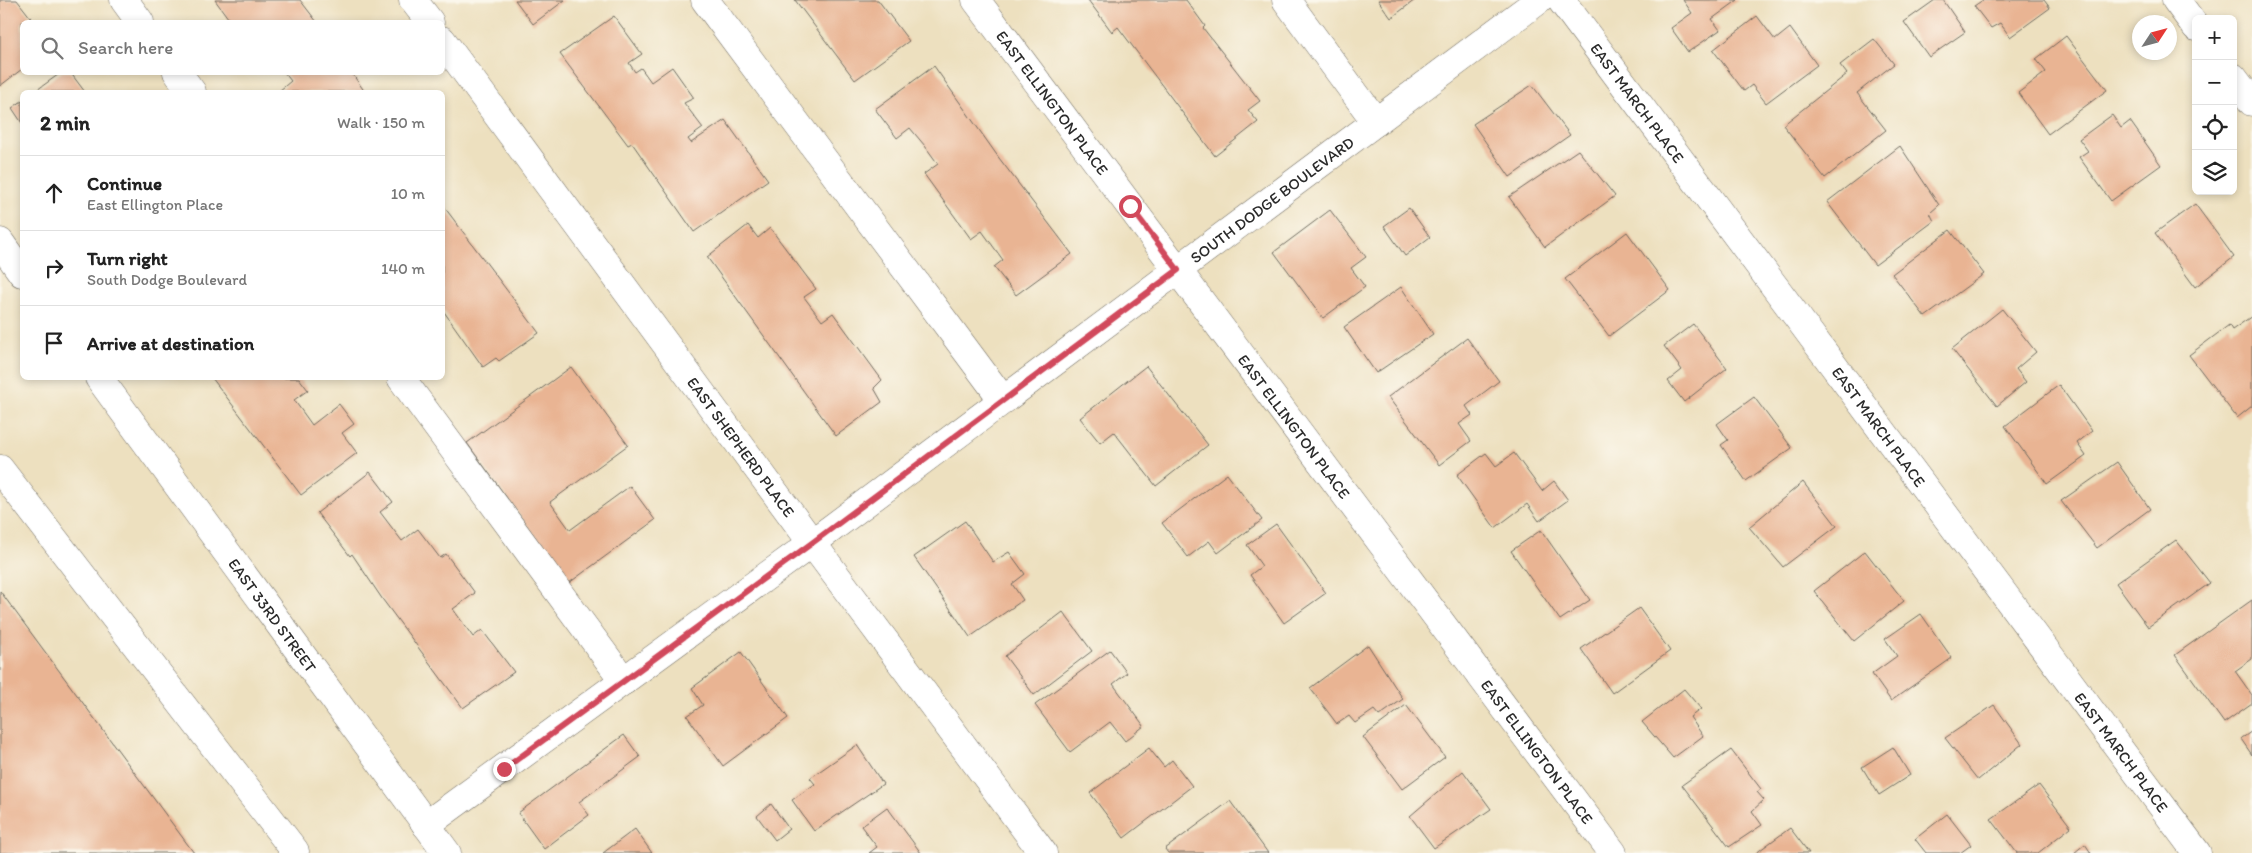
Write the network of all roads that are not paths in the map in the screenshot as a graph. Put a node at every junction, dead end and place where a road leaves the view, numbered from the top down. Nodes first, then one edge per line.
1 (124, 0) edge
2 (413, 0) edge
3 (705, 0) edge
4 (976, 0) edge
5 (1286, 0) edge
6 (1539, 0) edge
7 (1561, 0) edge
8 (2176, 0) edge
9 (139, 20) edge
10 (428, 20) edge
11 (2192, 22) edge
12 (445, 44) edge
13 (179, 75) edge
14 (2237, 82) edge
15 (190, 90) edge
16 (2252, 102) edge
17 (1376, 122) junction
18 (0, 242) edge
19 (20, 270) edge
20 (1178, 270) junction
21 (100, 380) edge
22 (402, 380) edge
23 (1003, 400) junction
24 (0, 468) edge
25 (812, 543) junction
26 (624, 681) junction
27 (426, 825) junction
28 (292, 853) edge
29 (447, 853) edge
30 (1043, 853) edge
31 (1613, 853) edge
32 (2197, 853) edge

1 - 9 street
2 - 10 street
3 - 23 street
4 - 20 street, EAST ELLINGTON PLACE
5 - 17 street
6 - 17 street, SOUTH DODGE BOULEVARD
7 - 32 street, EAST MARCH PLACE
8 - 11 street
12 - 25 street, EAST SHEPHERD PLACE
13 - 15 street
14 - 16 street
17 - 20 street, SOUTH DODGE BOULEVARD
18 - 19 street
20 - 23 street, SOUTH DODGE BOULEVARD
20 - 31 street, EAST ELLINGTON PLACE
21 - 27 street, EAST 33RD STREET
22 - 26 street
23 - 25 street, SOUTH DODGE BOULEVARD
24 - 28 street
25 - 26 street, SOUTH DODGE BOULEVARD
25 - 30 street, EAST SHEPHERD PLACE
26 - 27 street, SOUTH DODGE BOULEVARD
27 - 29 street, EAST 33RD STREET

